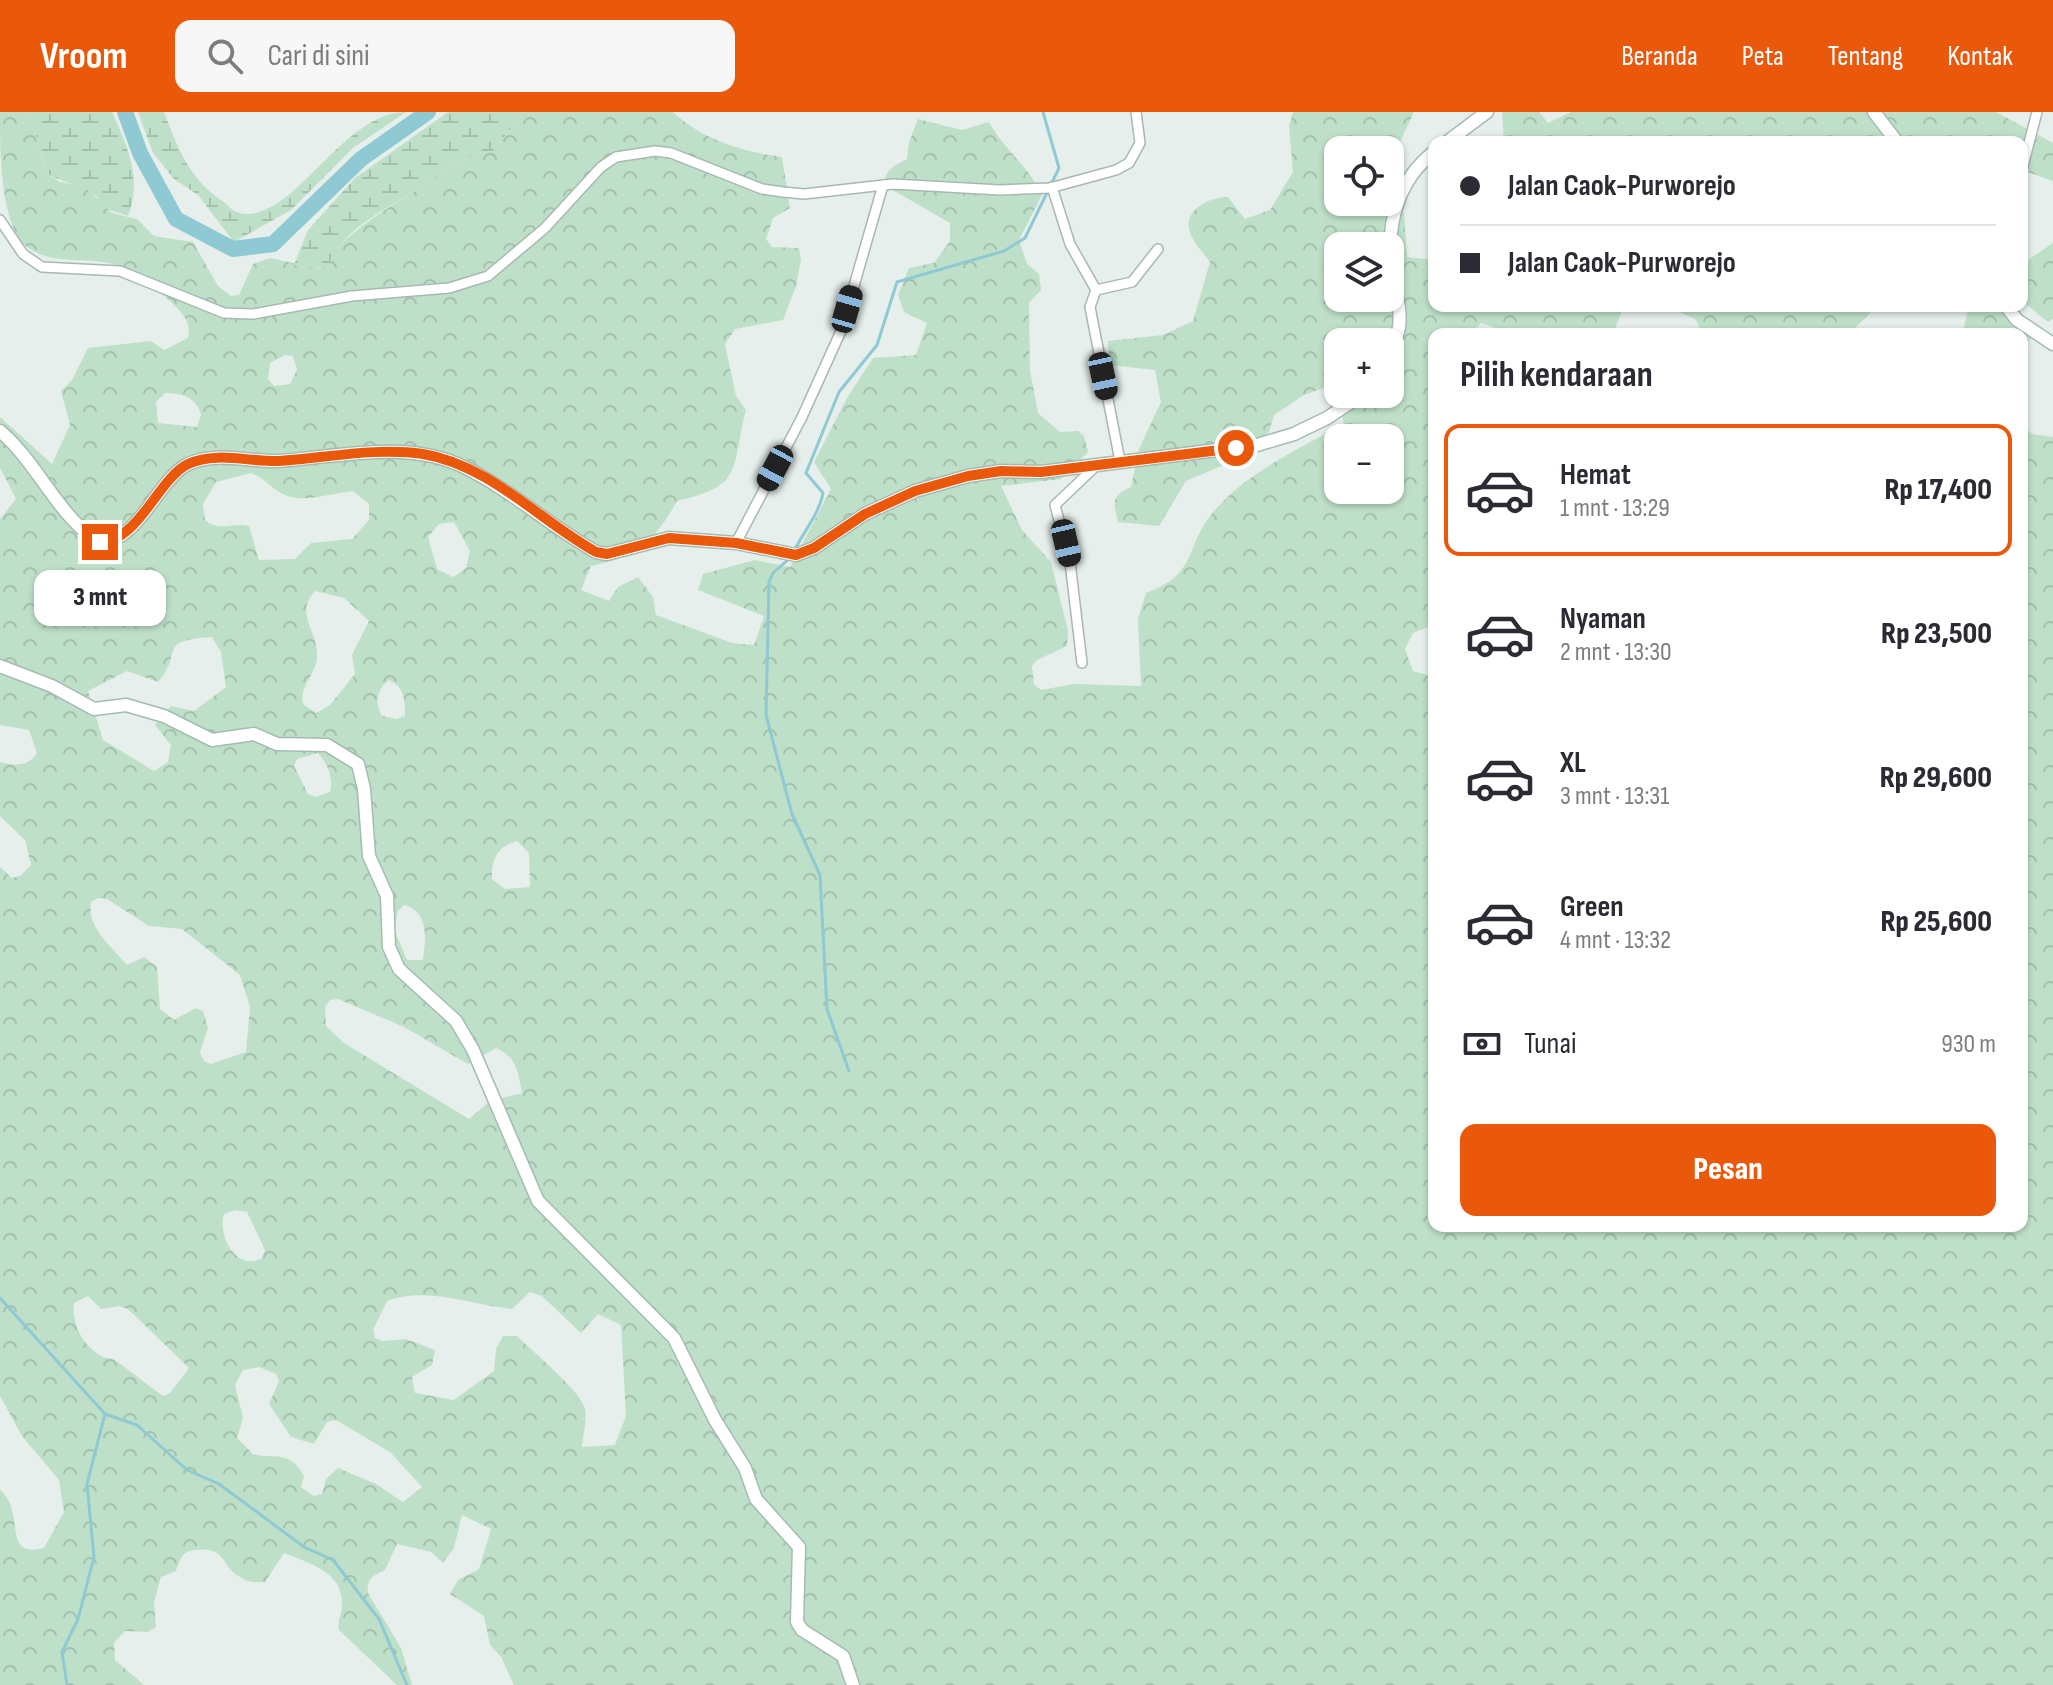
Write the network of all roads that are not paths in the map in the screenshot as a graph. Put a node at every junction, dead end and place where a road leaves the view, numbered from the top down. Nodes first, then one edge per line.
1 (1136, 112) edge
2 (1487, 112) edge
3 (1874, 112) edge
4 (2037, 112) edge
5 (1455, 136) edge
6 (1892, 136) edge
7 (2028, 147) edge
8 (1428, 158) edge
9 (883, 185) junction
10 (1048, 187) junction
11 (0, 220) edge
12 (1158, 249) dead end
13 (1096, 290) junction
14 (2011, 312) edge
15 (1399, 328) edge
16 (2053, 344) edge
17 (1341, 408) edge
18 (0, 431) edge
19 (1120, 461) junction
20 (1097, 465) junction
21 (736, 543) junction
22 (1082, 663) dead end
23 (0, 666) edge
24 (853, 1685) edge

1 - 10 street
2 - 5 street
3 - 6 street
4 - 7 street
8 - 15 street
9 - 10 street
9 - 11 street
9 - 21 street
10 - 13 street
12 - 13 street
13 - 19 street
14 - 16 street
17 - 19 street
18 - 21 street
19 - 20 street
20 - 21 street
20 - 22 street
23 - 24 street

